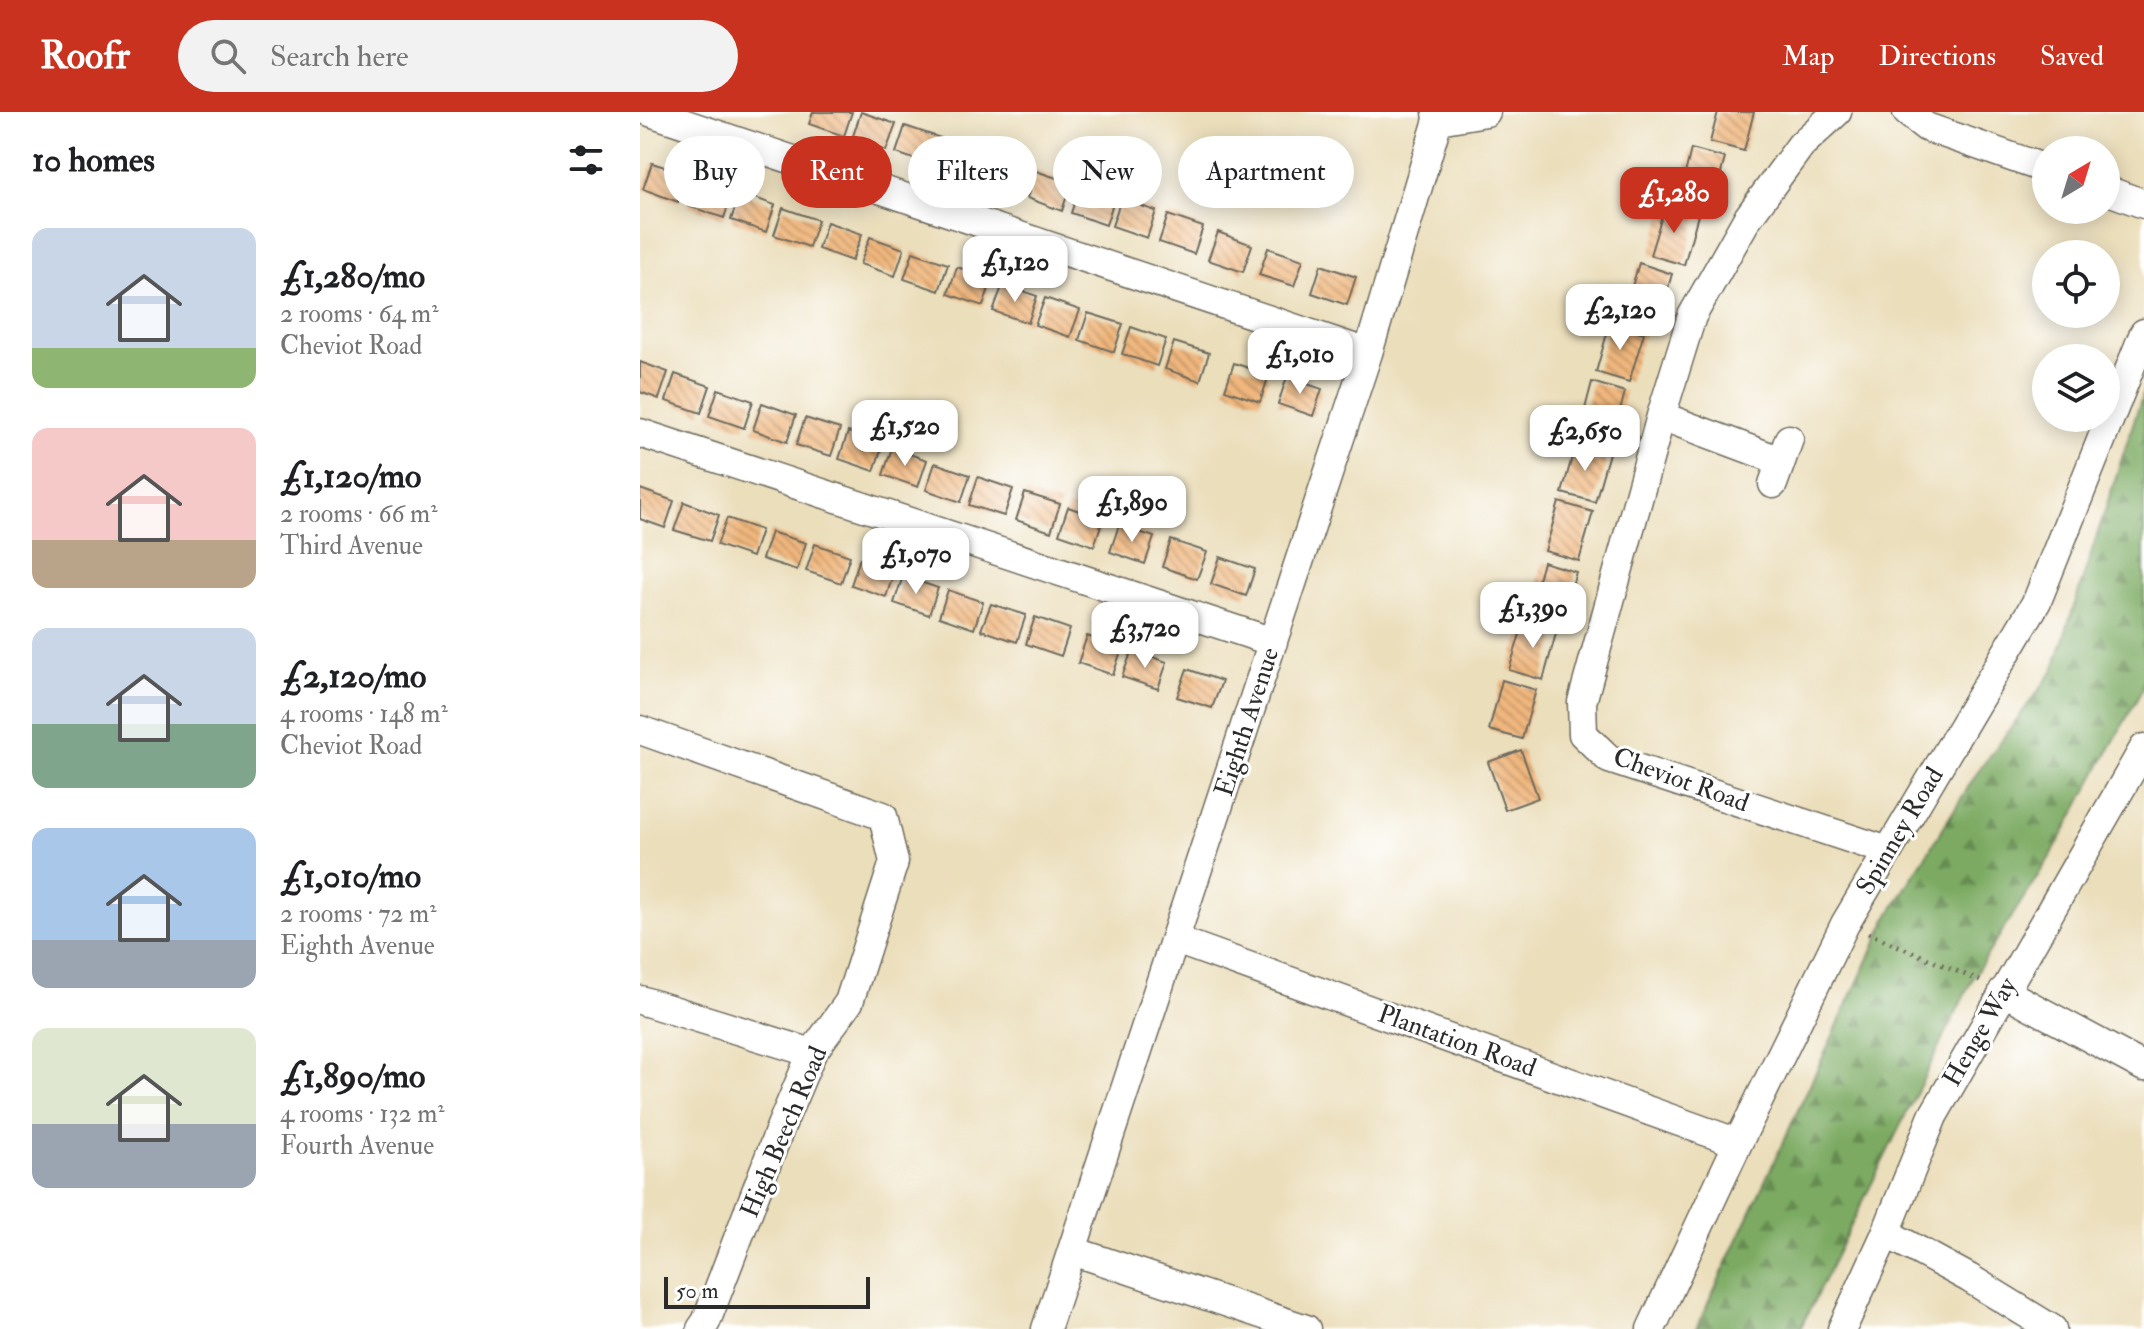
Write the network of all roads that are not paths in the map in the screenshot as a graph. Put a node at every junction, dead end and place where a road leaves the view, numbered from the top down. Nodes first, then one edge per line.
1 (650, 112) edge
2 (1486, 112) edge
3 (1837, 112) edge
4 (1907, 112) edge
5 (1437, 116) edge
6 (2032, 164) edge
7 (2120, 195) edge
8 (2144, 204) edge
9 (2144, 333) edge
10 (1368, 353) junction
11 (1661, 416) junction
12 (640, 433) edge
13 (1781, 462) dead end
14 (1273, 642) junction
15 (640, 730) edge
16 (2142, 759) edge
17 (1888, 851) junction
18 (1176, 940) junction
19 (2003, 991) junction
20 (640, 1000) edge
21 (812, 1053) junction
22 (2144, 1067) edge
23 (1738, 1143) junction
24 (1886, 1233) junction
25 (1073, 1251) junction
26 (701, 1329) edge
27 (1046, 1329) edge
28 (1306, 1329) edge
29 (1651, 1329) edge
30 (1842, 1329) edge
31 (2052, 1329) edge

1 - 10 street
2 - 5 street
3 - 11 street, Cheviot Road
4 - 6 street
5 - 10 street, Eighth Avenue
7 - 8 street
9 - 17 street, Spinney Road
10 - 14 street, Eighth Avenue
11 - 13 street
11 - 17 street, Cheviot Road
12 - 14 street
14 - 18 street, Eighth Avenue
15 - 21 street, High Beech Road
16 - 19 street, Henge Way
17 - 23 street, Spinney Road
18 - 23 street, Plantation Road
18 - 25 street, Eighth Avenue
19 - 22 street
19 - 24 street, Henge Way
20 - 21 street
21 - 26 street, High Beech Road
23 - 29 street, Spinney Road
24 - 30 street, Henge Way
24 - 31 street
25 - 27 street, Eighth Avenue
25 - 28 street

